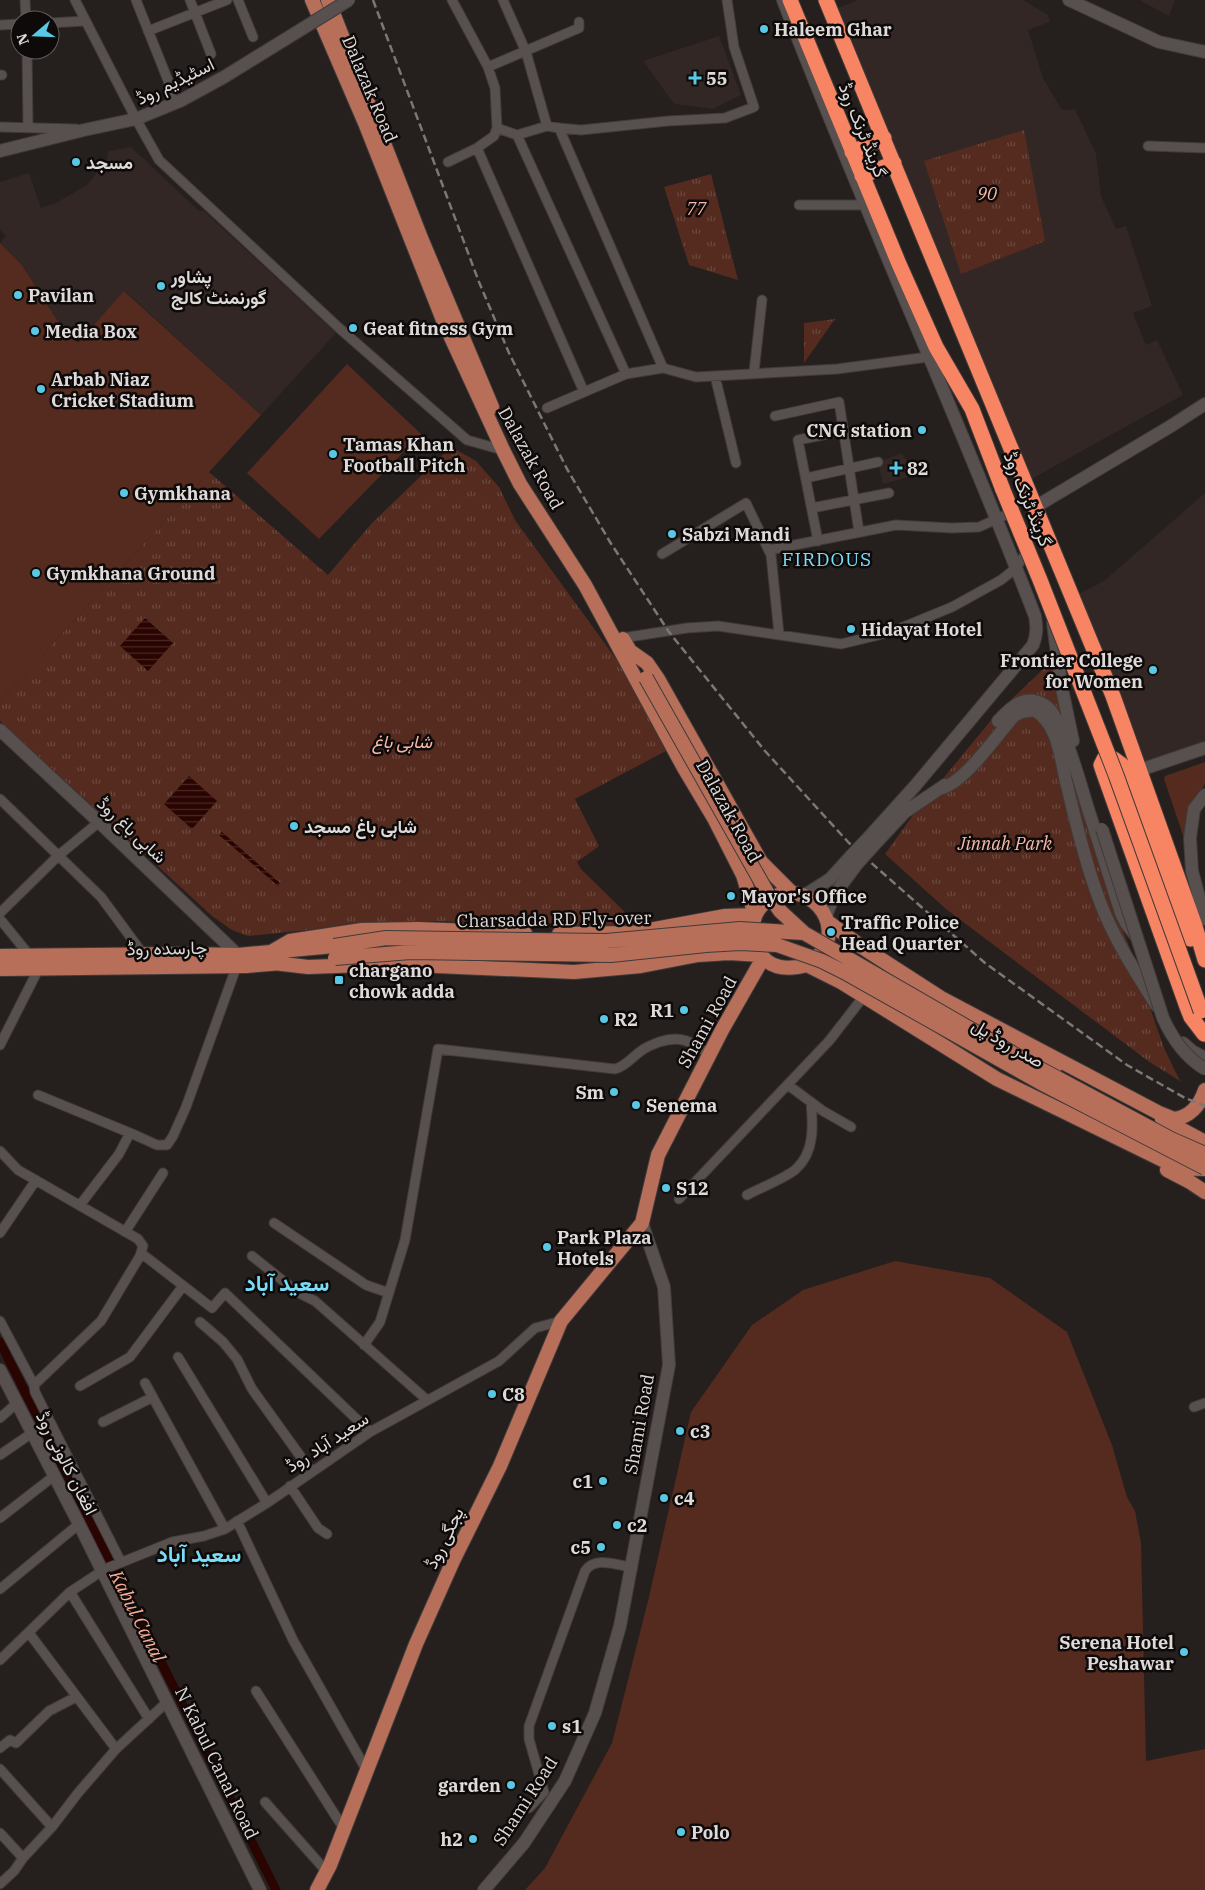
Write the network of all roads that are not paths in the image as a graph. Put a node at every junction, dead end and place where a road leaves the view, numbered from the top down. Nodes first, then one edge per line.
1 (76, 0) edge
2 (136, 0) edge
3 (190, 0) edge
4 (227, 0) edge
5 (238, 0) edge
6 (312, 0) edge
7 (328, 0) edge
8 (349, 0) edge
9 (452, 0) edge
10 (503, 0) edge
11 (727, 0) edge
12 (782, 0) edge
13 (790, 0) edge
14 (826, 0) edge
15 (1069, 0) edge
16 (195, 12) junction
17 (85, 21) junction
18 (60, 22) edge
19 (579, 22) dead end
20 (148, 30) junction
21 (253, 37) dead end
22 (526, 52) junction
23 (1205, 52) edge
24 (211, 54) dead end
25 (26, 60) edge
26 (488, 67) junction
27 (178, 102) junction
28 (136, 119) junction
29 (0, 126) edge
30 (28, 126) junction
31 (547, 126) junction
32 (497, 128) junction
33 (559, 128) junction
34 (84, 130) junction
35 (517, 135) junction
36 (881, 139) junction
37 (1148, 146) dead end
38 (477, 148) junction
39 (1205, 148) edge
40 (0, 151) edge
41 (852, 152) junction
42 (448, 162) dead end
43 (892, 164) junction
44 (862, 176) junction
45 (799, 205) dead end
46 (866, 205) junction
47 (762, 300) dead end
48 (928, 357) junction
49 (663, 368) junction
50 (754, 372) junction
51 (626, 374) junction
52 (715, 376) junction
53 (584, 392) junction
54 (1205, 404) edge
55 (547, 408) dead end
56 (775, 416) dead end
57 (842, 431) junction
58 (507, 451) junction
59 (878, 462) dead end
60 (736, 463) dead end
61 (849, 468) junction
62 (806, 478) junction
63 (889, 493) dead end
64 (854, 500) junction
65 (1035, 506) junction
66 (812, 508) junction
67 (1010, 512) dead end
68 (997, 519) junction
69 (860, 532) junction
70 (818, 540) junction
71 (769, 550) junction
72 (1026, 553) dead end
73 (662, 554) dead end
74 (1016, 568) junction
75 (1052, 609) junction
76 (779, 634) junction
77 (622, 638) junction
78 (630, 651) junction
79 (0, 730) edge
80 (1205, 748) edge
81 (1140, 770) junction
82 (939, 789) junction
83 (1205, 795) edge
84 (0, 800) edge
85 (99, 822) junction
86 (872, 840) junction
87 (59, 855) junction
88 (854, 860) junction
89 (798, 894) junction
90 (0, 913) edge
91 (755, 915) junction
92 (0, 919) edge
93 (827, 919) junction
94 (1205, 919) edge
95 (804, 933) junction
96 (1136, 935) junction
97 (793, 950) joint
98 (334, 952) junction
99 (143, 954) junction
100 (0, 956) edge
101 (30, 956) junction
102 (762, 957) junction
103 (272, 958) junction
104 (1205, 960) edge
105 (240, 962) junction
106 (807, 965) junction
107 (0, 969) edge
108 (38, 970) junction
109 (906, 975) junction
110 (864, 996) junction
111 (941, 998) junction
112 (880, 1006) junction
113 (1204, 1027) edge
114 (913, 1028) junction
115 (0, 1044) edge
116 (709, 1055) junction
117 (1205, 1058) edge
118 (1205, 1069) edge
119 (788, 1085) junction
120 (1205, 1090) edge
121 (38, 1095) dead end
122 (811, 1102) junction
123 (851, 1127) dead end
124 (130, 1133) junction
125 (1205, 1142) edge
126 (0, 1151) edge
127 (1205, 1154) edge
128 (1205, 1168) edge
129 (163, 1173) dead end
130 (36, 1180) junction
131 (1205, 1192) edge
132 (747, 1195) dead end
133 (679, 1199) dead end
134 (80, 1205) junction
135 (274, 1223) dead end
136 (642, 1223) junction
137 (125, 1232) junction
138 (0, 1233) edge
139 (141, 1253) junction
140 (252, 1256) dead end
141 (183, 1286) junction
142 (388, 1293) junction
143 (0, 1321) edge
144 (200, 1322) dead end
145 (561, 1322) junction
146 (364, 1345) junction
147 (178, 1357) dead end
148 (0, 1370) edge
149 (145, 1383) dead end
150 (34, 1384) junction
151 (80, 1386) dead end
152 (153, 1397) junction
153 (427, 1400) junction
154 (17, 1403) junction
155 (1205, 1403) edge
156 (1194, 1407) dead end
157 (0, 1418) edge
158 (102, 1422) dead end
159 (370, 1432) junction
160 (32, 1433) junction
161 (0, 1455) edge
162 (311, 1471) junction
163 (54, 1476) junction
164 (290, 1486) junction
165 (267, 1503) junction
166 (0, 1518) edge
167 (237, 1521) junction
168 (79, 1524) junction
169 (225, 1529) junction
170 (327, 1534) dead end
171 (121, 1562) junction
172 (631, 1567) junction
173 (104, 1570) junction
174 (0, 1589) edge
175 (70, 1592) junction
176 (28, 1633) junction
177 (0, 1660) edge
178 (256, 1691) dead end
179 (76, 1697) junction
180 (167, 1702) junction
181 (149, 1719) junction
182 (0, 1748) edge
183 (116, 1749) junction
184 (0, 1769) edge
185 (367, 1771) junction
186 (265, 1802) dead end
187 (529, 1808) dead end
188 (52, 1827) junction
189 (344, 1829) junction
190 (0, 1833) edge
191 (23, 1858) junction
192 (327, 1872) junction
193 (0, 1884) edge
194 (260, 1890) edge
195 (317, 1890) edge
196 (484, 1890) edge

1 - 17 street
2 - 20 street
3 - 16 street
4 - 16 street
5 - 21 street
6 - 58 main road, Dalazak Road
7 - 58 main road, Dalazak Road
8 - 27 street, اسٹیڈیم روڈ, bridge
9 - 26 street
10 - 22 street
11 - 33 street
12 - 46 street
13 - 41 highway, گرینڈ ٹرنک روڈ
14 - 36 highway, گرینڈ ٹرنک روڈ
15 - 23 street
16 - 20 street
16 - 24 street
17 - 18 street
17 - 28 street
19 - 22 street
20 - 27 street
22 - 26 street
22 - 31 street
25 - 30 street
26 - 32 street
27 - 28 street, اسٹیڈیم روڈ
28 - 34 street, اسٹیڈیم روڈ
28 - 58 street
29 - 30 street
30 - 34 street
31 - 33 street
31 - 35 street
32 - 35 street
32 - 38 street
33 - 49 street
34 - 40 street, اسٹیڈیم روڈ
35 - 51 street
36 - 41 highway
36 - 43 highway, گرینڈ ٹرنک روڈ
37 - 39 street
38 - 42 street
38 - 53 street
41 - 44 highway, گرینڈ ٹرنک روڈ
43 - 44 highway
43 - 65 highway, گرینڈ ٹرنک روڈ
44 - 75 highway, گرینڈ ٹرنک روڈ, bridge
45 - 46 street
46 - 48 street
47 - 50 street
48 - 50 street
48 - 68 street
49 - 51 street
49 - 52 street
50 - 52 street
51 - 53 street
52 - 60 street
53 - 55 street
54 - 65 street
56 - 57 street
57 - 61 street
57 - 62 street
58 - 77 main road, Dalazak Road
58 - 91 main road, Dalazak Road
59 - 61 street
61 - 62 street
61 - 64 street
62 - 66 street
63 - 64 street
64 - 66 street
64 - 69 street
65 - 81 highway, گرینڈ ٹرنک روڈ
66 - 70 street
67 - 68 street
68 - 69 street
68 - 74 street
69 - 70 street
70 - 71 street
71 - 73 street
71 - 76 street
72 - 74 street
74 - 76 street
74 - 86 street
75 - 96 street, bridge
75 - 113 highway, گرینڈ ٹرنک روڈ, bridge
76 - 77 street
77 - 78 main road, Dalazak Road
78 - 89 main road, Dalazak Road
78 - 95 main road, bridge
79 - 85 street, شاہی باغ روڈ
80 - 81 street
81 - 104 highway, گرینڈ ٹرنک روڈ
82 - 86 street
82 - 96 street
82 - 117 street
83 - 94 street
84 - 87 street
85 - 87 street
85 - 105 street, شاہی باغ روڈ
86 - 88 street, bridge
87 - 90 street
87 - 99 street
88 - 89 street
88 - 93 street
89 - 91 main road
89 - 93 main road
91 - 102 main road
91 - 103 main road
92 - 101 street
93 - 106 main road
93 - 109 main road
95 - 98 main road, Charsadda RD Fly-over, bridge
95 - 127 main road, صدر روڈ پل, bridge
96 - 118 street, bridge
97 - 98 main road, Charsadda RD Fly-over, bridge
97 - 128 main road, صدر روڈ پل, bridge
98 - 103 main road, چارسدہ روڈ
99 - 101 main road, چارسدہ روڈ
99 - 105 main road, چارسدہ روڈ
100 - 101 main road, چارسدہ روڈ
102 - 103 main road
102 - 106 main road
102 - 116 main road, Shami Road
103 - 105 main road, چارسدہ روڈ
104 - 113 highway
105 - 108 main road, چارسدہ روڈ
105 - 124 street
106 - 110 main road
107 - 108 main road, چارسدہ روڈ
108 - 115 street
109 - 111 main road
109 - 112 main road
110 - 112 main road
110 - 119 street
111 - 120 main road
111 - 125 main road
112 - 114 main road
114 - 128 main road
114 - 131 main road
116 - 136 main road, Shami Road
116 - 142 street
119 - 122 street
119 - 133 street
121 - 124 street
122 - 123 street
122 - 132 street
124 - 134 street
126 - 130 street
129 - 137 street
130 - 134 street
130 - 138 street
134 - 137 street
135 - 142 street
136 - 145 main road, پجگی روڈ
136 - 172 street, Shami Road
137 - 139 street
139 - 141 street
139 - 150 street
140 - 146 street
141 - 151 street
141 - 159 street
142 - 146 street
143 - 150 street
144 - 162 street
145 - 153 street, سعید آباد روڈ
145 - 185 main road, پجگی روڈ
146 - 153 street
147 - 165 street
148 - 154 street, افغان کالونی روڈ
149 - 152 street
150 - 171 street
152 - 158 street
152 - 169 street
153 - 159 street, سعید آباد روڈ
154 - 157 street
154 - 160 street, افغان کالونی روڈ
155 - 156 street
159 - 162 street, سعید آباد روڈ
160 - 161 street
160 - 163 street, افغان کالونی روڈ
162 - 164 street, سعید آباد روڈ
163 - 166 street
163 - 168 street, افغان کالونی روڈ
164 - 165 street, سعید آباد روڈ
164 - 170 street
165 - 167 street, سعید آباد روڈ
167 - 169 street, سعید آباد روڈ
167 - 185 street
168 - 173 street, افغان کالونی روڈ
168 - 174 street
169 - 171 street, سعید آباد روڈ
171 - 173 street, سعید آباد روڈ
172 - 187 street
172 - 196 street, Shami Road
173 - 175 street, سعید آباد روڈ
173 - 180 street, N Kabul Canal Road
175 - 176 street, سعید آباد روڈ
175 - 181 street
176 - 177 street, سعید آباد روڈ
176 - 179 street
178 - 189 street
179 - 182 street
179 - 183 street
180 - 181 street
180 - 194 street, N Kabul Canal Road
181 - 183 street
183 - 188 street
184 - 188 street
185 - 189 main road, پجگی روڈ
186 - 192 street
188 - 191 street
189 - 192 main road, پجگی روڈ
190 - 191 street
191 - 193 street
192 - 195 main road, پجگی روڈ

